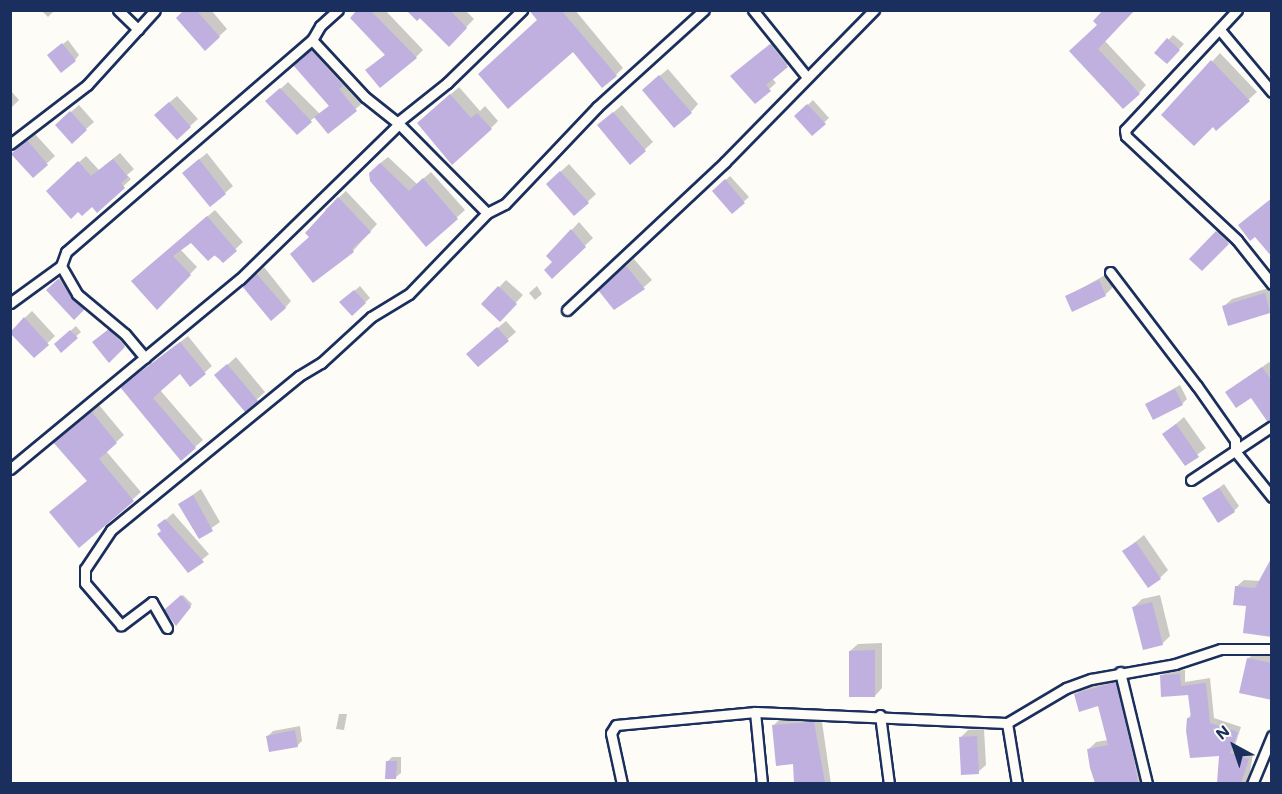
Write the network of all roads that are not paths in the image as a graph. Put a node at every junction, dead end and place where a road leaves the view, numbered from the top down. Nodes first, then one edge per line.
1 (118, 10) edge
2 (155, 10) edge
3 (338, 10) edge
4 (522, 10) edge
5 (704, 10) edge
6 (753, 10) edge
7 (874, 10) edge
8 (1237, 10) edge
9 (138, 29) junction
10 (1220, 30) junction
11 (312, 39) junction
12 (806, 76) junction
13 (1272, 92) edge
14 (399, 123) junction
15 (10, 144) edge
16 (487, 213) junction
17 (61, 266) junction
18 (1110, 272) dead end
19 (1272, 284) edge
20 (10, 303) edge
21 (567, 310) dead end
22 (145, 358) junction
23 (1272, 426) edge
24 (1235, 451) junction
25 (10, 469) edge
26 (1191, 480) dead end
27 (1272, 497) edge
28 (167, 628) dead end
29 (1272, 649) edge
30 (1120, 672) junction
31 (755, 712) junction
32 (880, 715) junction
33 (1007, 723) junction
34 (1272, 736) edge
35 (622, 783) edge
36 (762, 783) edge
37 (889, 783) edge
38 (1017, 783) edge
39 (1147, 783) edge
40 (1252, 783) edge

1 - 9 street
2 - 9 street
3 - 11 street
4 - 14 street
5 - 16 street
6 - 12 street
7 - 12 street
8 - 10 street
9 - 15 street
10 - 13 street
10 - 19 street
11 - 14 street
11 - 17 street
12 - 21 street
14 - 16 street
14 - 22 street
16 - 28 street
17 - 20 street
17 - 22 street
18 - 24 street
22 - 25 street
23 - 24 street
24 - 26 street
24 - 27 street
29 - 30 street
30 - 33 street
30 - 39 street
31 - 32 street
31 - 35 street
31 - 36 street
32 - 33 street
32 - 37 street
33 - 38 street
34 - 40 street

